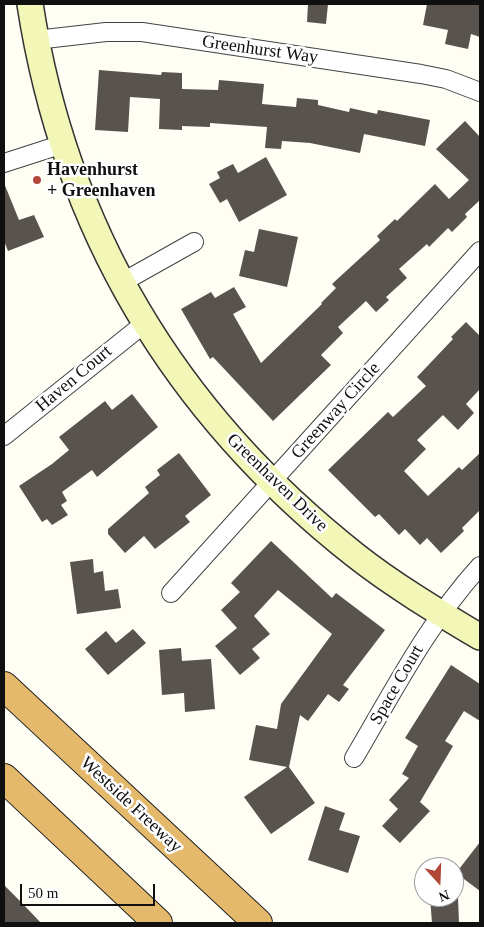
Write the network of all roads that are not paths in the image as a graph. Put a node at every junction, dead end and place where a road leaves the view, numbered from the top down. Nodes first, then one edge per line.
1 (30, 4) edge
2 (36, 40) junction
3 (480, 92) edge
4 (63, 144) junction
5 (4, 163) edge
6 (194, 242) dead end
7 (480, 251) edge
8 (121, 283) junction
9 (145, 323) junction
10 (4, 436) edge
11 (274, 482) junction
12 (480, 566) edge
13 (171, 593) dead end
14 (442, 613) junction
15 (480, 637) edge
16 (4, 686) edge
17 (354, 758) dead end
18 (4, 778) edge
19 (158, 923) edge
20 (258, 923) edge

1 - 2 street, Greenhaven Drive
2 - 3 street, Greenhurst Way
2 - 4 street, Greenhaven Drive
4 - 5 street
4 - 8 street, Greenhaven Drive
6 - 8 street
7 - 11 street, Greenway Circle
8 - 9 street, Greenhaven Drive
9 - 10 street, Haven Court
9 - 11 street, Greenhaven Drive
11 - 13 street, Greenway Circle
11 - 14 street, Greenhaven Drive
12 - 14 street, Space Court
14 - 15 street, Greenhaven Drive
14 - 17 street, Space Court
16 - 20 highway, Westside Freeway
18 - 19 highway

